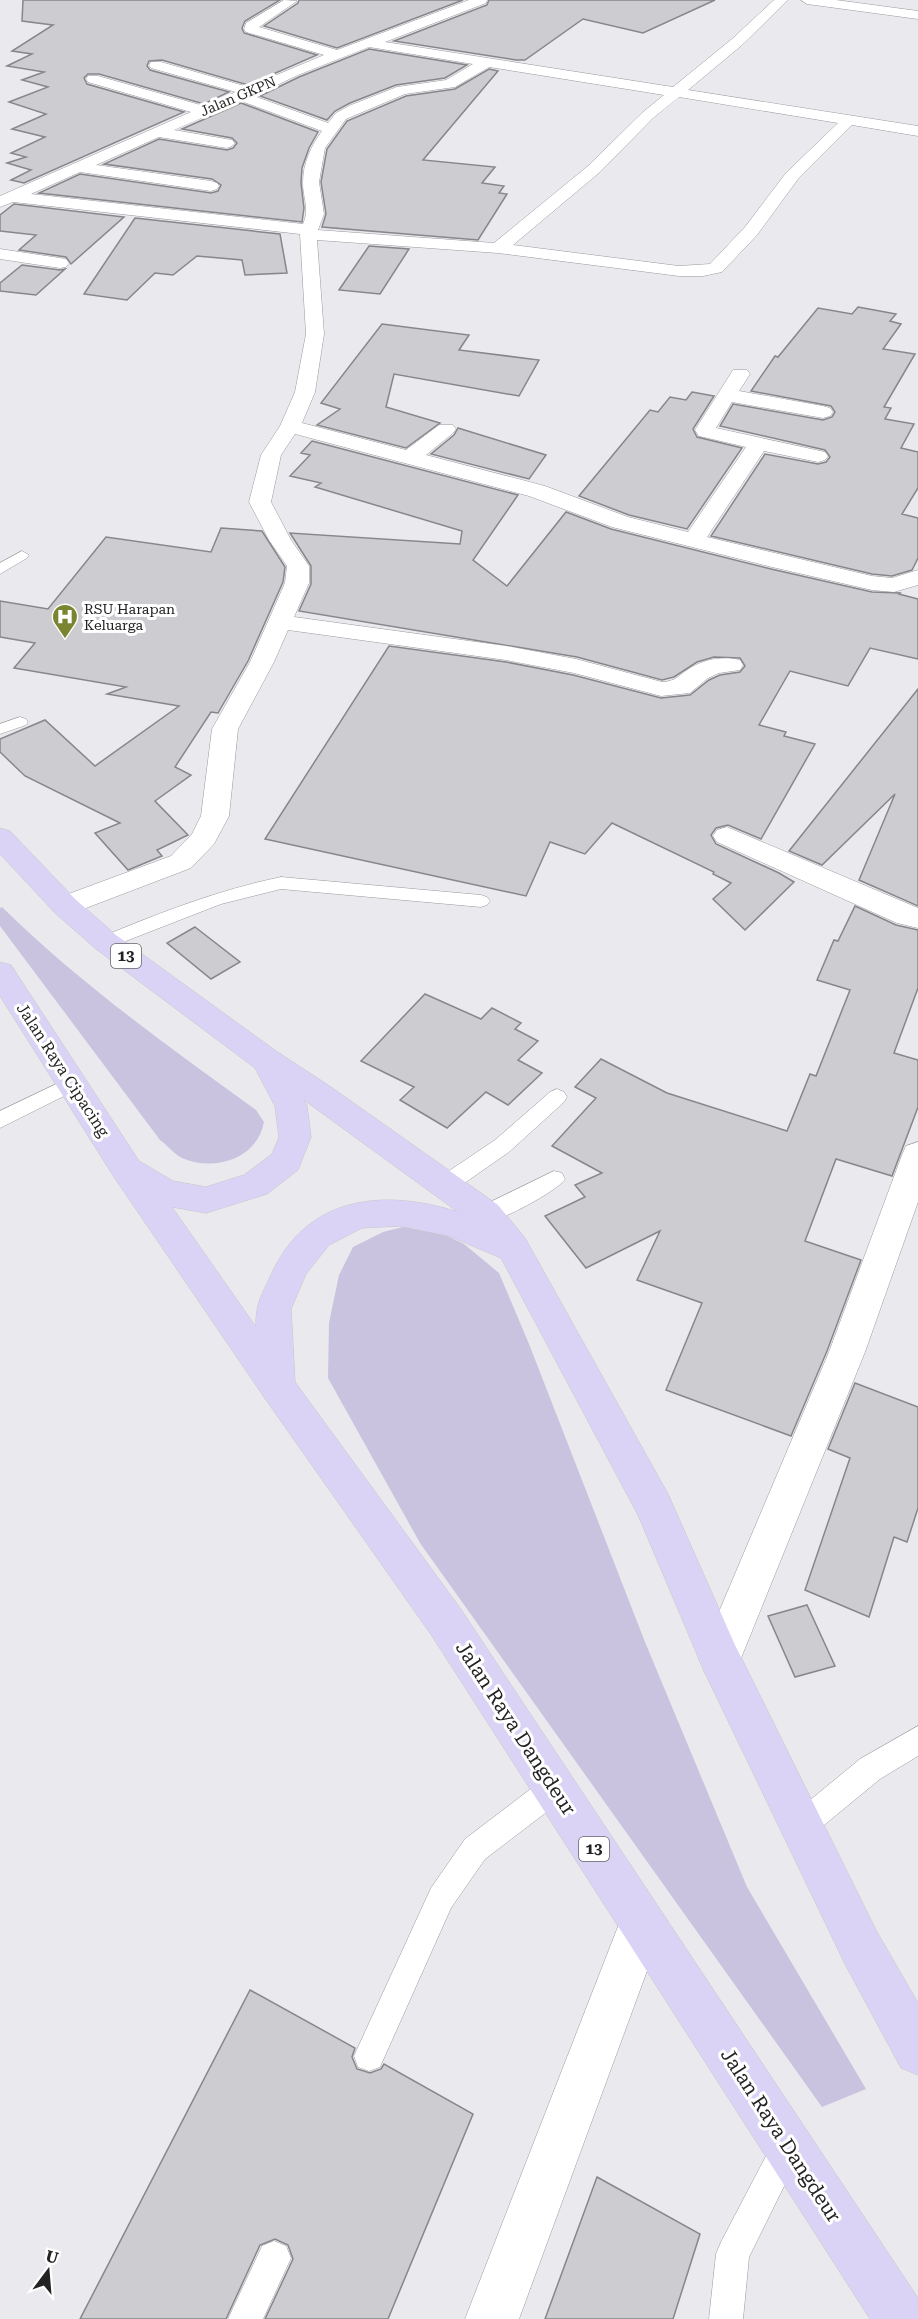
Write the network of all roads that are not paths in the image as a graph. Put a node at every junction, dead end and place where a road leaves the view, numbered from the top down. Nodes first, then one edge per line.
1 (481, 0) edge
2 (782, 0) edge
3 (807, 0) edge
4 (291, 1) edge
5 (918, 15) edge
6 (367, 44) junction
7 (338, 55) junction
8 (484, 63) junction
9 (156, 65) dead end
10 (93, 79) dead end
11 (678, 92) junction
12 (246, 94) junction
13 (204, 111) junction
14 (850, 119) junction
15 (331, 129) junction
16 (918, 131) edge
17 (155, 132) junction
18 (227, 143) dead end
19 (77, 167) junction
20 (0, 184) edge
21 (211, 186) dead end
22 (14, 196) edge
23 (308, 232) junction
24 (498, 248) junction
25 (0, 254) edge
26 (60, 263) dead end
27 (740, 374) dead end
28 (727, 395) junction
29 (823, 412) dead end
30 (290, 426) junction
31 (446, 429) dead end
32 (759, 443) junction
33 (818, 456) dead end
34 (410, 457) junction
35 (694, 540) junction
36 (22, 555) dead end
37 (0, 570) edge
38 (918, 577) edge
39 (280, 622) junction
40 (731, 665) dead end
41 (21, 722) dead end
42 (0, 729) edge
43 (727, 836) dead end
44 (0, 837) edge
45 (481, 901) dead end
46 (65, 906) junction
47 (918, 918) edge
48 (106, 942) junction
49 (0, 972) edge
50 (266, 1059) junction
51 (71, 1084) junction
52 (556, 1097) dead end
53 (0, 1120) edge
54 (918, 1155) edge
55 (126, 1168) junction
56 (554, 1179) dead end
57 (445, 1185) junction
58 (486, 1214) junction
59 (513, 1248) junction
60 (277, 1386) junction
61 (720, 1659) junction
62 (918, 1740) edge
63 (555, 1788) junction
64 (802, 1825) junction
65 (642, 1922) junction
66 (918, 2051) edge
67 (369, 2056) dead end
68 (789, 2146) junction
69 (274, 2258) dead end
70 (245, 2319) edge
71 (492, 2319) edge
72 (726, 2319) edge
73 (900, 2319) edge

1 - 6 street, Jalan GKPN
2 - 11 street
3 - 5 street
4 - 7 street
6 - 7 street, Jalan GKPN
6 - 8 street
7 - 12 street, Jalan GKPN
8 - 11 street
8 - 15 street
9 - 12 street
10 - 13 street
11 - 14 street
11 - 24 street
12 - 13 street, Jalan GKPN
12 - 15 street
13 - 17 street, Jalan GKPN
14 - 16 street
14 - 24 street
15 - 23 street
17 - 18 street
17 - 19 street, Jalan GKPN
19 - 21 street
19 - 22 street, Jalan GKPN
20 - 22 street
22 - 23 street
23 - 24 street
23 - 30 street
25 - 26 street
27 - 28 street
28 - 29 street
28 - 32 street
30 - 34 street
30 - 39 street
31 - 34 street
32 - 33 street
32 - 35 street
34 - 35 street
35 - 38 street
36 - 37 lane
39 - 40 street
39 - 46 street
41 - 42 lane
43 - 47 street
44 - 46 highway, 13
45 - 48 lane
46 - 48 highway, 13
48 - 50 highway, 13
49 - 51 highway, Jalan Raya Cipacing / 13
50 - 55 highway
50 - 57 highway, 13
51 - 53 lane
51 - 55 highway, Jalan Raya Cipacing / 13
52 - 57 lane
54 - 61 street
55 - 60 highway, 13
56 - 58 lane
57 - 58 highway, 13
58 - 59 highway, 13
59 - 60 highway
59 - 61 highway, 13
60 - 63 highway, Jalan Raya Dangdeur / 13
61 - 64 highway, 13
62 - 64 lane
63 - 65 highway, Jalan Raya Dangdeur / 13
63 - 67 lane
64 - 66 highway, 13
65 - 68 highway, Jalan Raya Dangdeur / 13
65 - 71 street
68 - 72 lane
68 - 73 highway, Jalan Raya Dangdeur / 13
69 - 70 lane

